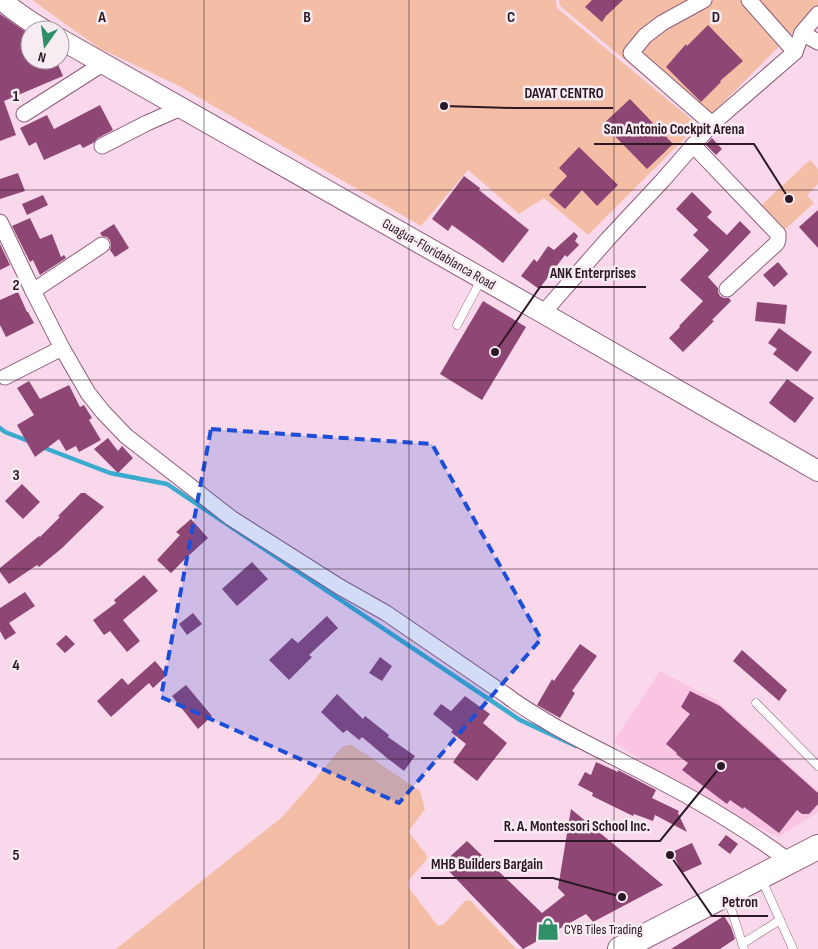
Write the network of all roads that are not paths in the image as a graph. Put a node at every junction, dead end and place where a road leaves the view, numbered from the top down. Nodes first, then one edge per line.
1 (2, 0) edge
2 (704, 0) edge
3 (749, 0) edge
4 (818, 14) edge
5 (28, 20) edge
6 (802, 33) junction
7 (818, 42) edge
8 (70, 44) edge
9 (796, 52) junction
10 (104, 63) junction
11 (181, 108) junction
12 (24, 114) dead end
13 (712, 124) junction
14 (694, 145) junction
15 (102, 146) dead end
16 (0, 222) edge
17 (102, 245) dead end
18 (482, 278) junction
19 (727, 289) dead end
20 (33, 291) junction
21 (543, 313) junction
22 (457, 326) dead end
23 (62, 348) junction
24 (5, 377) dead end
25 (817, 468) edge
26 (756, 703) dead end
27 (818, 766) edge
28 (817, 848) edge
29 (789, 861) junction
30 (761, 876) junction
31 (726, 894) junction
32 (780, 920) junction
33 (743, 946) edge
34 (629, 947) edge
35 (793, 949) edge

1 - 5 main road
2 - 13 street
3 - 9 street
4 - 6 street
6 - 7 street
6 - 9 street
8 - 10 main road, Guagua-Floridablanca Road
9 - 13 street
10 - 11 main road, Guagua-Floridablanca Road
10 - 12 street
11 - 15 street
11 - 18 main road, Guagua-Floridablanca Road
13 - 14 street
14 - 19 street
14 - 21 street
16 - 20 street
17 - 20 street
18 - 21 main road, Guagua-Floridablanca Road
18 - 22 lane
20 - 23 street
21 - 25 main road, Guagua-Floridablanca Road
23 - 24 street
23 - 29 street
26 - 27 lane
28 - 29 highway
29 - 30 highway
30 - 31 highway
30 - 32 lane
31 - 33 lane
31 - 34 highway
32 - 33 lane
32 - 35 lane

